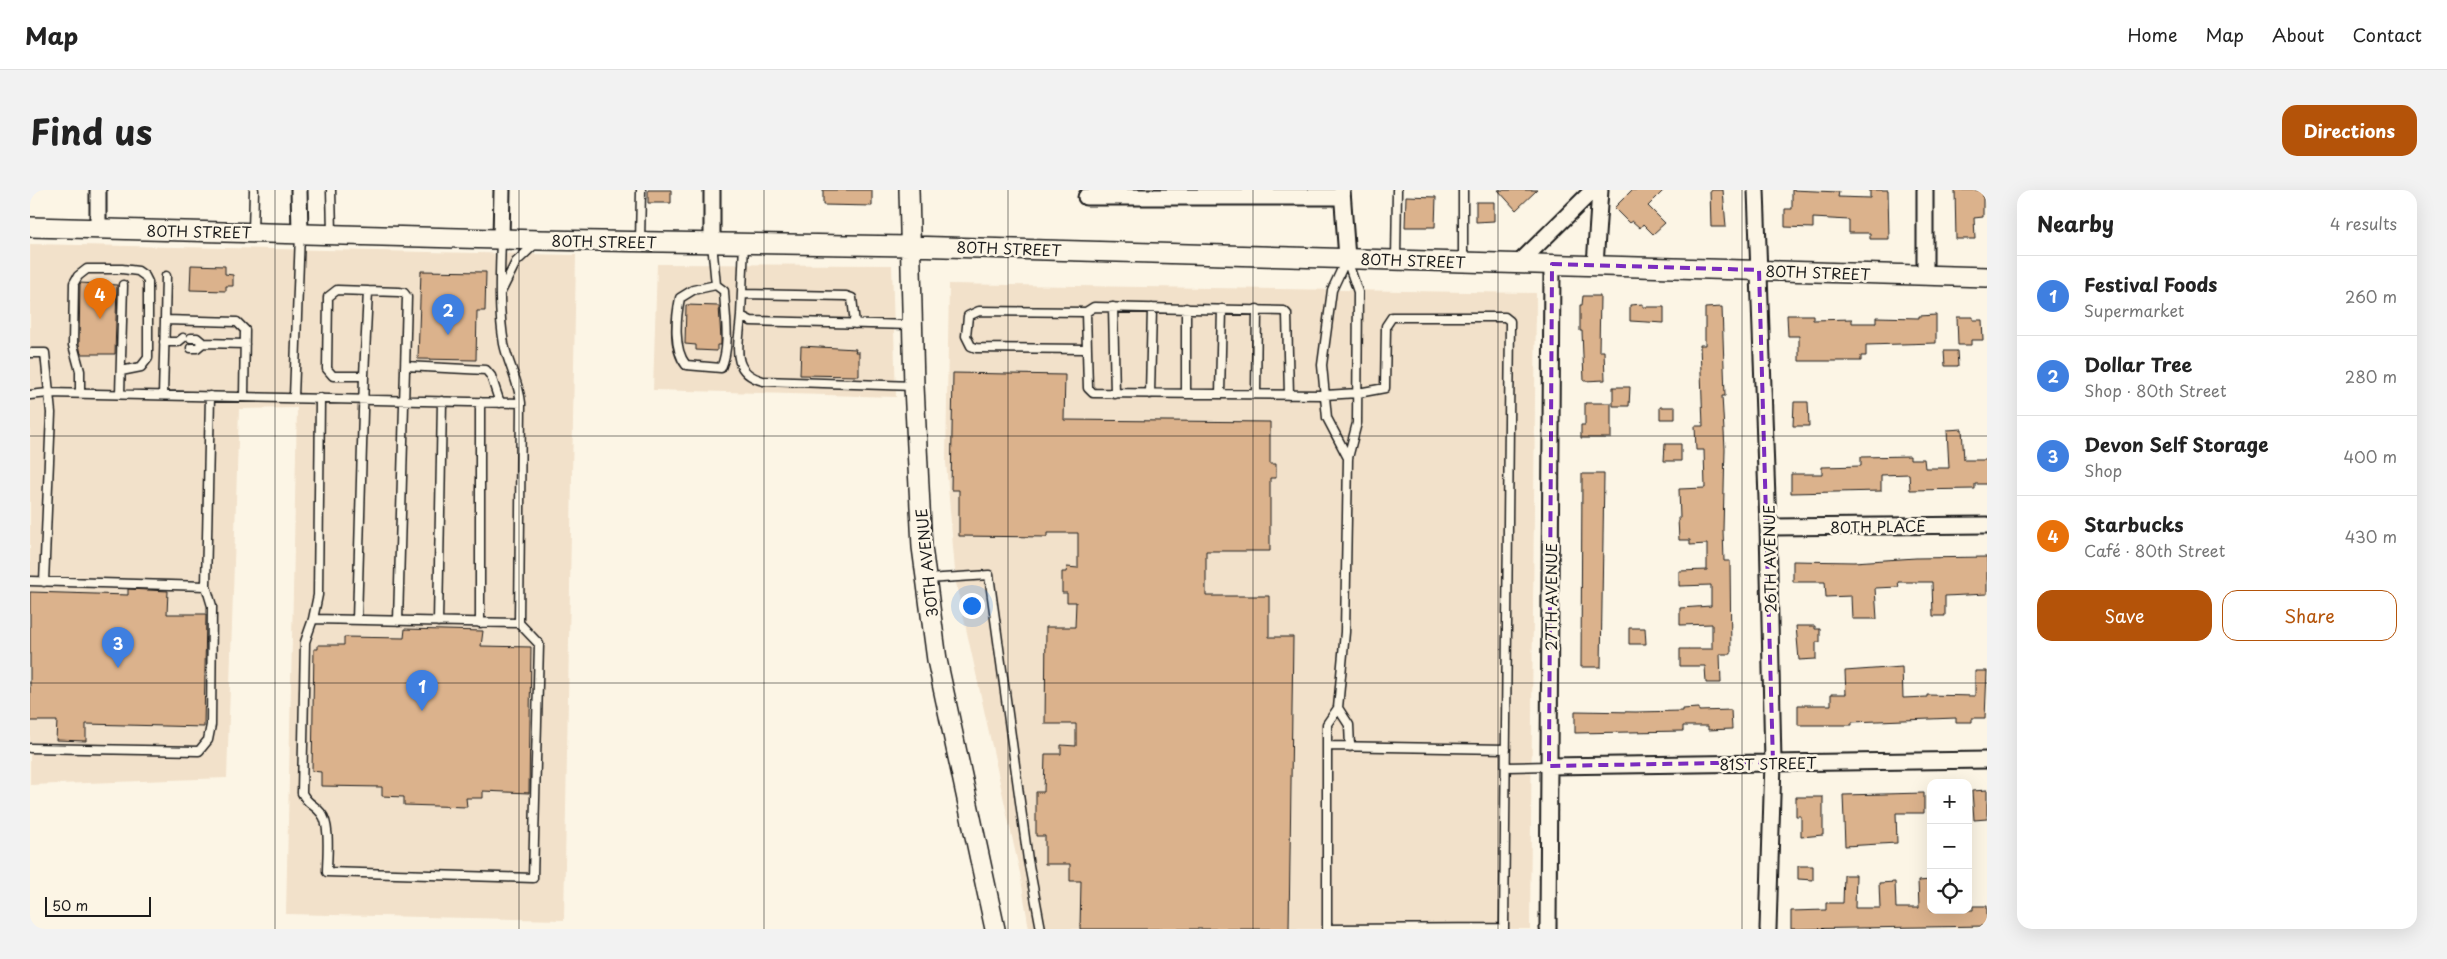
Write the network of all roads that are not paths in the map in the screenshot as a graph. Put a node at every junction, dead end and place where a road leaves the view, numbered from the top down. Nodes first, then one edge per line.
1 (98, 190) edge
2 (254, 190) edge
3 (299, 190) edge
4 (331, 190) edge
5 (502, 190) edge
6 (640, 190) edge
7 (712, 190) edge
8 (909, 190) edge
9 (1397, 190) edge
10 (1463, 190) edge
11 (1592, 190) edge
12 (1600, 190) edge
13 (1756, 190) edge
14 (1925, 190) edge
15 (1341, 193) edge
16 (1086, 197) dead end
17 (1157, 200) edge
18 (30, 227) edge
19 (98, 229) junction
20 (253, 232) junction
21 (300, 232) junction
22 (332, 234) junction
23 (501, 239) junction
24 (540, 240) junction
25 (640, 242) junction
26 (712, 243) junction
27 (744, 243) junction
28 (909, 246) junction
29 (1347, 258) junction
30 (1396, 260) junction
31 (1463, 262) junction
32 (1519, 263) junction
33 (1552, 264) junction
34 (1596, 266) junction
35 (1759, 270) junction
36 (1925, 275) junction
37 (166, 276) dead end
38 (1987, 277) edge
39 (123, 285) dead end
40 (716, 285) junction
41 (368, 291) junction
42 (500, 293) junction
43 (742, 294) junction
44 (1113, 307) junction
45 (1152, 308) junction
46 (1186, 308) junction
47 (1222, 309) junction
48 (1257, 309) junction
49 (1086, 312) junction
50 (741, 316) junction
51 (165, 320) junction
52 (855, 324) junction
53 (912, 326) junction
54 (164, 342) junction
55 (202, 343) junction
56 (245, 344) junction
57 (192, 348) dead end
58 (1087, 349) junction
59 (30, 353) edge
60 (405, 366) junction
61 (121, 371) junction
62 (364, 376) junction
63 (914, 386) junction
64 (48, 392) junction
65 (80, 393) junction
66 (1358, 393) junction
67 (120, 394) junction
68 (1115, 394) junction
69 (1150, 394) junction
70 (1186, 394) junction
71 (1220, 394) junction
72 (1256, 394) junction
73 (163, 395) junction
74 (1289, 395) junction
75 (1325, 395) junction
76 (30, 396) edge
77 (210, 396) junction
78 (244, 396) junction
79 (294, 397) junction
80 (320, 398) junction
81 (362, 399) junction
82 (403, 400) junction
83 (442, 401) junction
84 (480, 402) junction
85 (500, 403) junction
86 (521, 404) junction
87 (1348, 458) junction
88 (1987, 524) edge
89 (1768, 527) junction
90 (927, 579) junction
91 (30, 581) edge
92 (44, 582) junction
93 (206, 586) junction
94 (313, 620) junction
95 (358, 620) junction
96 (398, 621) junction
97 (438, 622) junction
98 (480, 622) junction
99 (519, 623) junction
100 (1338, 708) junction
101 (1327, 746) junction
102 (1350, 747) junction
103 (30, 748) edge
104 (1506, 749) junction
105 (1987, 760) edge
106 (1773, 762) junction
107 (1549, 766) junction
108 (1506, 767) junction
109 (1504, 928) edge
110 (995, 929) edge
111 (1041, 929) edge
112 (1327, 929) edge
113 (1548, 929) edge
114 (1768, 929) edge

1 - 19 street
2 - 20 lane
3 - 21 street
4 - 22 lane
5 - 23 street
6 - 25 lane
7 - 26 street
8 - 28 street, 30TH AVENUE
9 - 30 lane
10 - 31 lane
11 - 32 street
12 - 34 street
13 - 35 street, 26TH AVENUE
14 - 36 street
15 - 17 street
15 - 29 street
16 - 17 street
18 - 19 street, 80TH STREET
19 - 20 street, 80TH STREET
20 - 21 street, 80TH STREET
21 - 22 street, 80TH STREET
21 - 79 lane
22 - 23 street, 80TH STREET
23 - 24 street, 80TH STREET
23 - 42 lane
24 - 25 street, 80TH STREET
24 - 42 lane
25 - 26 street, 80TH STREET
26 - 27 street, 80TH STREET
26 - 40 lane
27 - 28 street, 80TH STREET
27 - 43 lane
28 - 29 street, 80TH STREET
28 - 53 street, 30TH AVENUE
29 - 30 street, 80TH STREET
29 - 66 lane
29 - 75 lane
30 - 31 street, 80TH STREET
31 - 32 street, 80TH STREET
32 - 33 street, 80TH STREET
33 - 34 street, 80TH STREET
33 - 107 street, 27TH AVENUE
34 - 35 street, 80TH STREET
35 - 36 street, 80TH STREET
35 - 89 street, 26TH AVENUE
36 - 38 street, 80TH STREET
37 - 51 lane
39 - 61 lane
40 - 40 lane
41 - 60 lane
41 - 62 lane
41 - 62 lane
42 - 86 lane
43 - 50 lane
43 - 52 lane
44 - 45 lane
44 - 49 lane
44 - 68 lane
45 - 46 lane
45 - 69 lane
46 - 47 lane
46 - 70 lane
47 - 48 lane
47 - 71 lane
48 - 72 lane
48 - 74 lane
49 - 58 lane
49 - 58 lane
50 - 52 lane
50 - 63 lane
51 - 54 lane
51 - 56 lane
52 - 53 lane
53 - 63 street, 30TH AVENUE
54 - 55 lane
54 - 73 lane
55 - 56 lane
55 - 57 lane
56 - 78 lane
58 - 68 lane
59 - 64 lane
60 - 82 lane
60 - 85 lane
61 - 65 lane
61 - 67 lane
62 - 81 lane
63 - 90 street, 30TH AVENUE
64 - 65 lane
64 - 76 lane
64 - 92 lane
65 - 67 lane
66 - 75 lane
66 - 87 lane
66 - 104 lane
67 - 73 lane
68 - 69 lane
69 - 70 lane
70 - 71 lane
71 - 72 lane
72 - 74 lane
73 - 77 lane
74 - 75 lane
75 - 87 lane
77 - 78 lane
77 - 93 lane
78 - 79 lane
79 - 80 lane
80 - 81 lane
80 - 94 lane
81 - 82 lane
81 - 95 lane
82 - 83 lane
82 - 96 lane
83 - 84 lane
83 - 97 lane
84 - 85 lane
84 - 98 lane
85 - 86 lane
86 - 99 lane
87 - 100 lane
88 - 89 street, 80TH PLACE
89 - 106 street, 26TH AVENUE
90 - 110 street, 30TH AVENUE
90 - 111 lane
91 - 92 lane
92 - 93 lane
93 - 103 lane
94 - 95 lane
94 - 99 lane
95 - 96 lane
96 - 97 lane
97 - 98 lane
98 - 99 lane
100 - 101 lane
100 - 102 lane
101 - 102 lane
101 - 112 lane
102 - 104 lane
104 - 108 lane
105 - 106 street, 81ST STREET
106 - 107 street, 81ST STREET
106 - 114 street, 26TH AVENUE
107 - 108 lane
107 - 113 street, 27TH AVENUE
108 - 109 lane
109 - 112 lane

